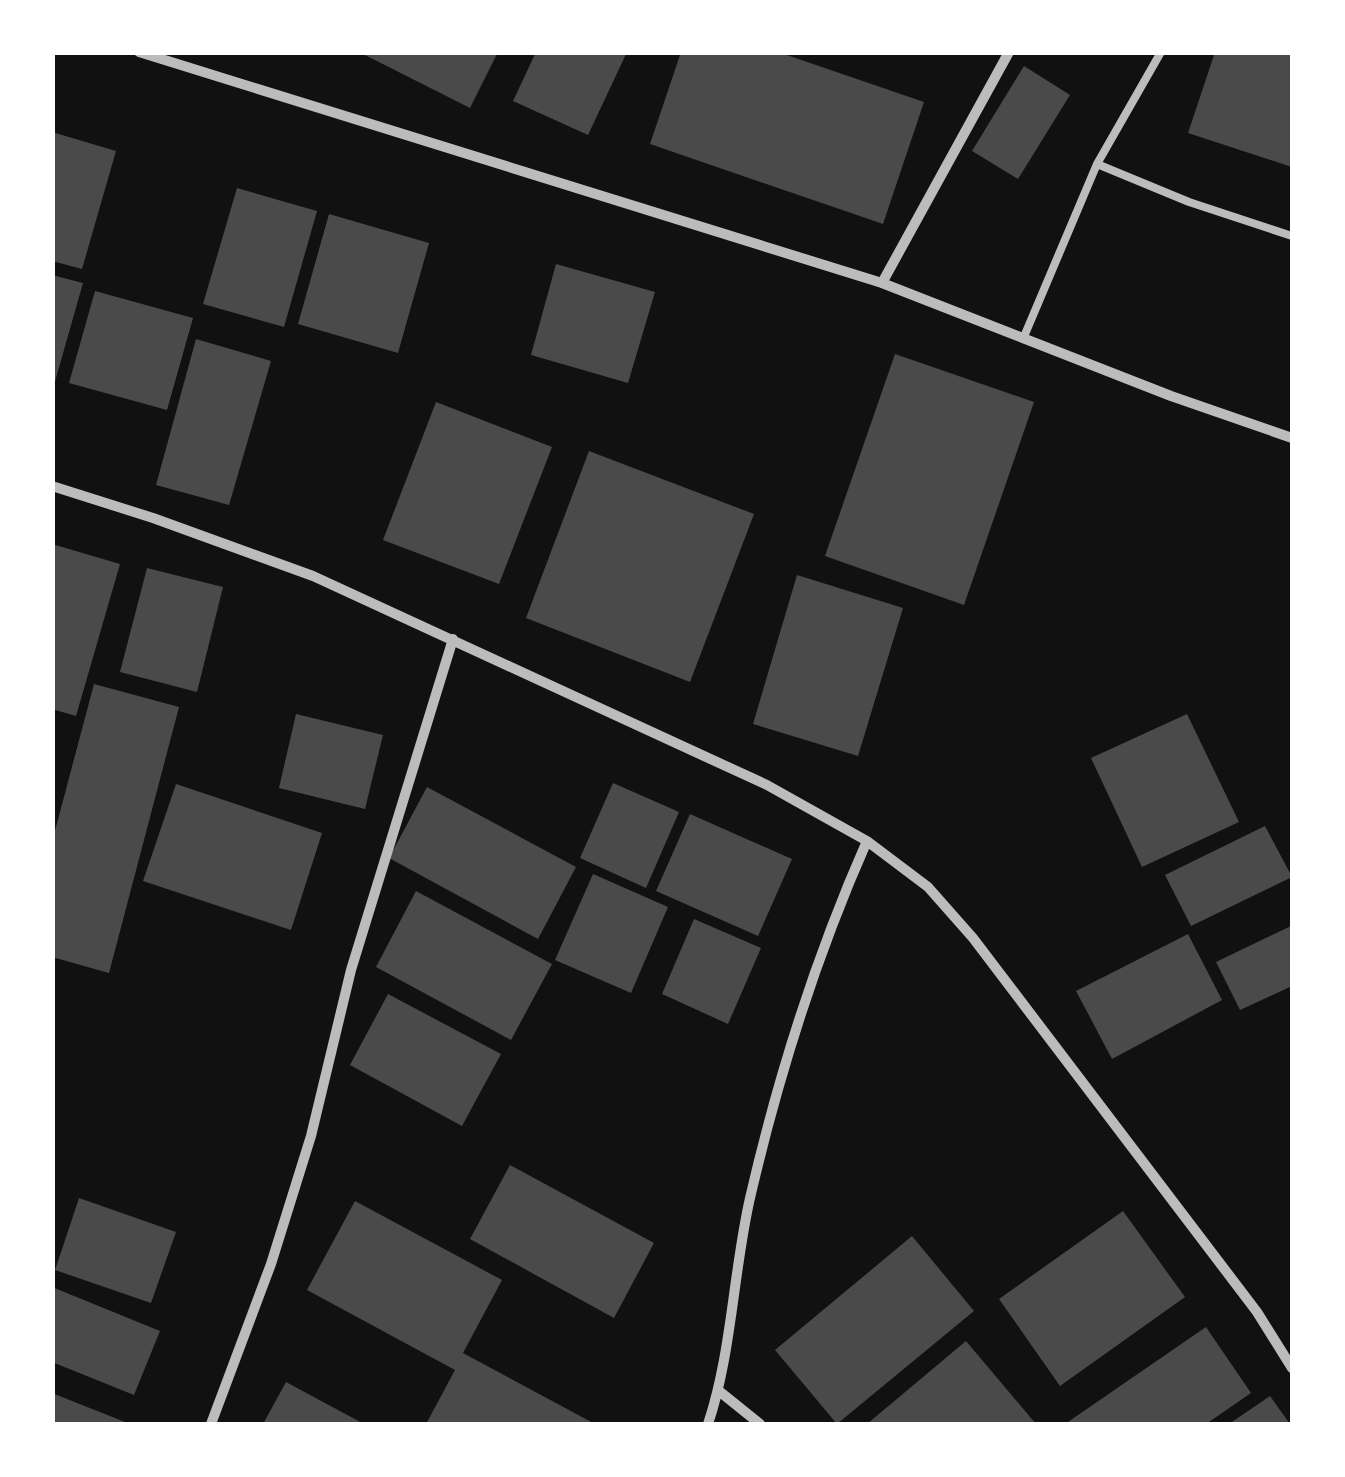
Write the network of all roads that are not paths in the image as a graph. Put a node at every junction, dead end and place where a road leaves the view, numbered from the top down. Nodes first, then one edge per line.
1 (139, 52) edge
2 (1009, 52) edge
3 (1160, 52) edge
4 (1098, 164) junction
5 (1292, 236) edge
6 (882, 284) junction
7 (1023, 339) junction
8 (1292, 438) edge
9 (52, 486) edge
10 (452, 638) junction
11 (867, 841) junction
12 (1292, 1368) edge
13 (719, 1392) junction
14 (211, 1424) edge
15 (708, 1424) edge
16 (760, 1424) edge

1 - 6 street
2 - 6 street
3 - 4 lane
4 - 5 lane
4 - 7 lane
6 - 7 street
7 - 8 street
9 - 10 street
10 - 11 street
10 - 14 street
11 - 12 street
11 - 13 street
13 - 15 street
13 - 16 street

